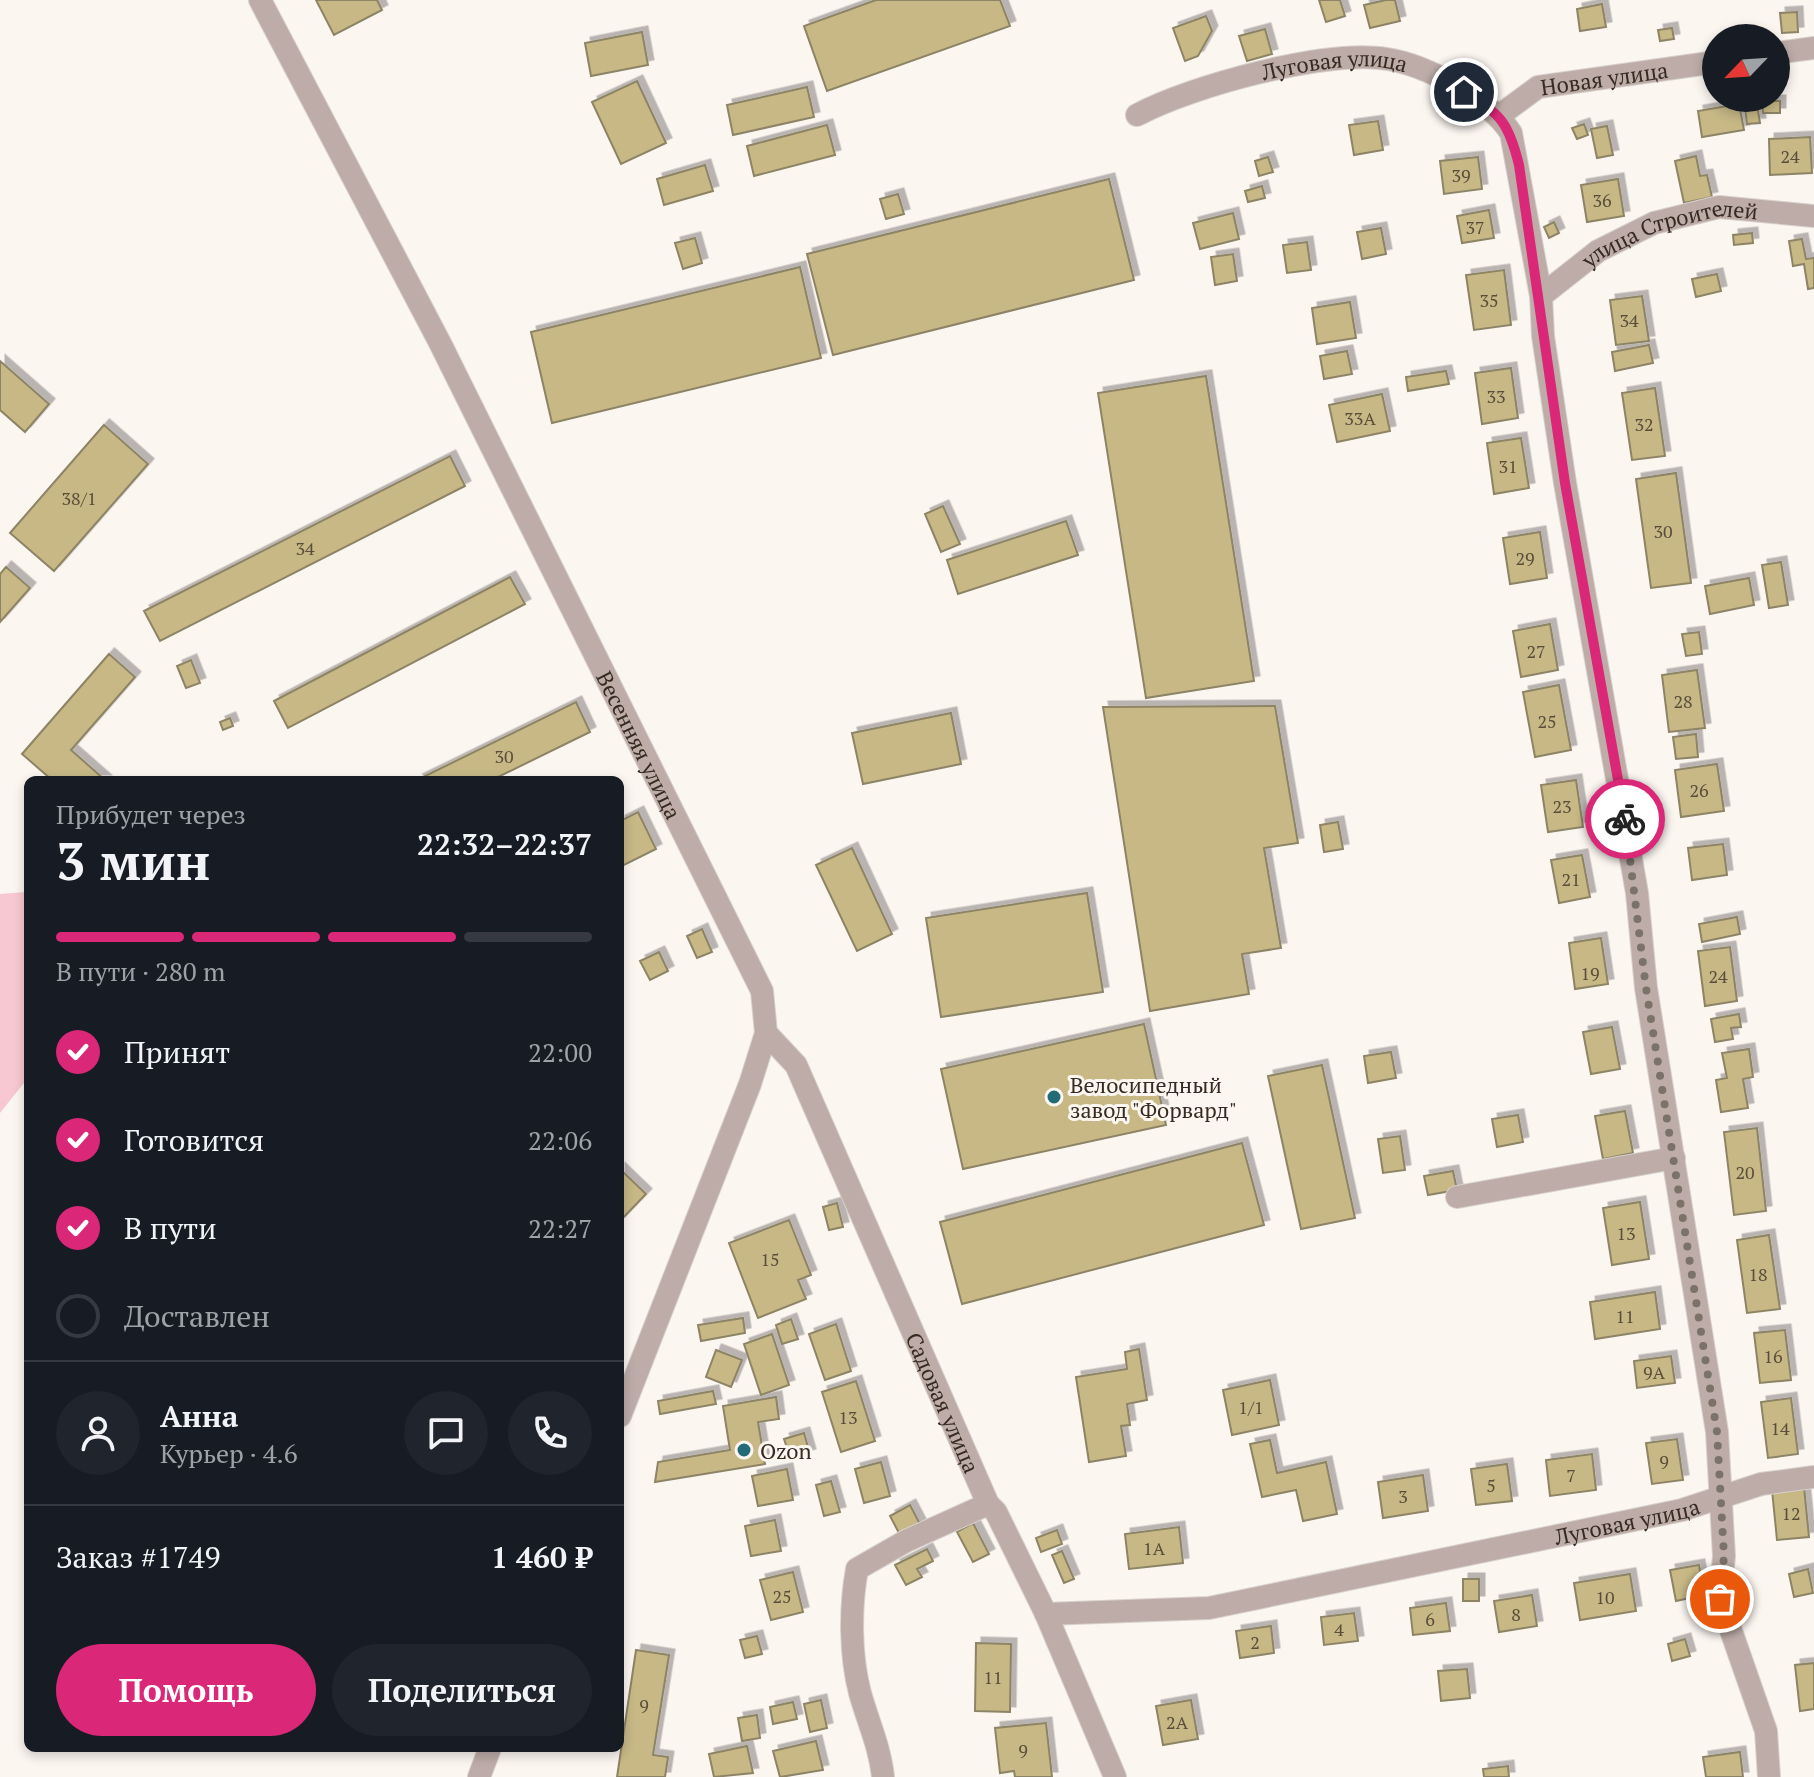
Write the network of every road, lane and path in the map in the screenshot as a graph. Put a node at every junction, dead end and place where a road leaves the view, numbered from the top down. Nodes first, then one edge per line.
1 (260, 0) edge
2 (1814, 48) edge
3 (1790, 51) edge
4 (1702, 64) edge
5 (1137, 115) dead end
6 (1500, 115) junction
7 (1814, 216) edge
8 (1541, 296) junction
9 (766, 1033) junction
10 (1674, 1158) junction
11 (1457, 1197) dead end
12 (624, 1406) edge
13 (1814, 1477) edge
14 (1721, 1497) junction
15 (988, 1504) junction
16 (1046, 1614) junction
17 (488, 1752) edge
18 (479, 1777) edge
19 (883, 1777) edge
20 (1115, 1777) edge
21 (1769, 1777) edge

1 - 9 street, Весенняя улица
2 - 3 street
4 - 6 street, Новая улица
5 - 6 street, Луговая улица
6 - 8 street, Луговая улица
7 - 8 street, улица Строителей
8 - 10 street, Луговая улица
9 - 12 street, Весенняя улица
9 - 15 street, Садовая улица
10 - 11 street
10 - 14 street, Луговая улица
13 - 14 street
14 - 16 street, Луговая улица
14 - 21 street
15 - 16 street, Садовая улица
15 - 19 street
16 - 20 street, Садовая улица
17 - 18 street

